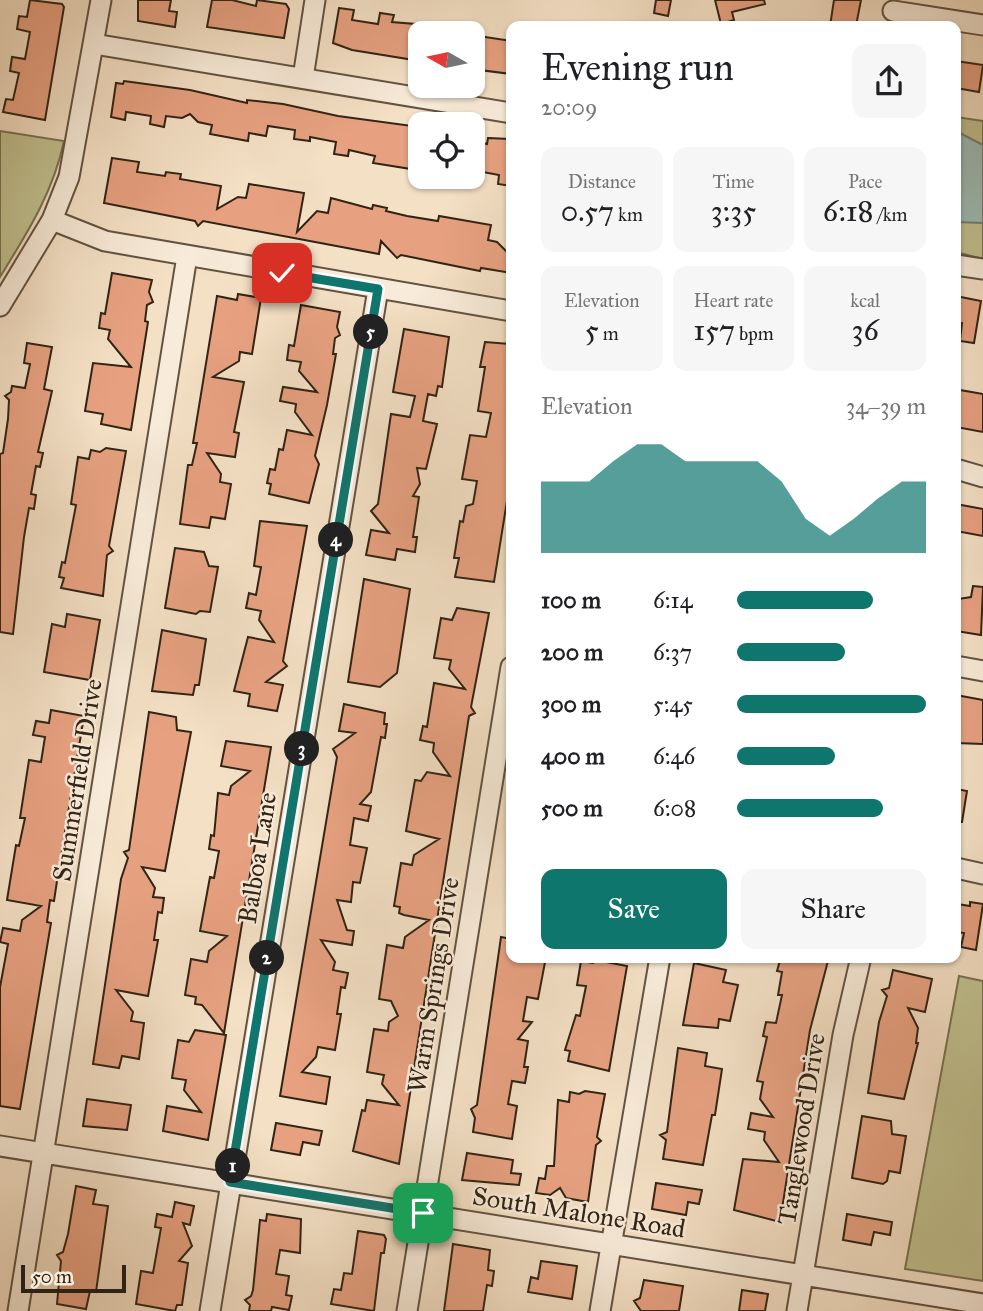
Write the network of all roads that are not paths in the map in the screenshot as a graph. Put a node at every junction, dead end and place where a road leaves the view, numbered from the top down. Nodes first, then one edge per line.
1 (101, 0) edge
2 (315, 0) edge
3 (892, 12) edge
4 (955, 21) edge
5 (961, 22) edge
6 (983, 25) edge
7 (94, 44) junction
8 (303, 78) junction
9 (506, 112) edge
10 (52, 220) junction
11 (187, 256) junction
12 (961, 266) edge
13 (983, 269) edge
14 (378, 289) junction
15 (0, 306) edge
16 (506, 310) edge
17 (961, 470) edge
18 (983, 477) edge
19 (961, 667) edge
20 (983, 671) edge
21 (505, 739) edge
22 (961, 870) edge
23 (983, 874) edge
24 (659, 963) edge
25 (860, 963) edge
26 (0, 1146) edge
27 (44, 1153) junction
28 (230, 1182) junction
29 (423, 1213) junction
30 (611, 1244) junction
31 (803, 1275) junction
32 (983, 1304) edge
33 (18, 1311) edge
34 (210, 1311) edge
35 (407, 1311) edge
36 (600, 1311) edge
37 (797, 1311) edge

1 - 7 street
2 - 8 street
3 - 4 street
5 - 6 street
7 - 8 street
7 - 10 street
8 - 9 street
10 - 11 street
10 - 15 street
11 - 14 street
11 - 27 street, Summerfield Drive
12 - 13 street
14 - 16 street
14 - 28 street, Balboa Lane
17 - 18 street
19 - 20 street
21 - 29 street, Warm Springs Drive
22 - 23 street
24 - 30 street
25 - 31 street, Tanglewood Drive
26 - 27 street, South Malone Road
27 - 28 street, South Malone Road
27 - 33 street, Summerfield Drive
28 - 29 street, South Malone Road
28 - 34 street, Balboa Lane
29 - 30 street, South Malone Road
29 - 35 street, Warm Springs Drive
30 - 31 street, South Malone Road
30 - 36 street
31 - 32 street, South Malone Road
31 - 37 street, Tanglewood Drive

